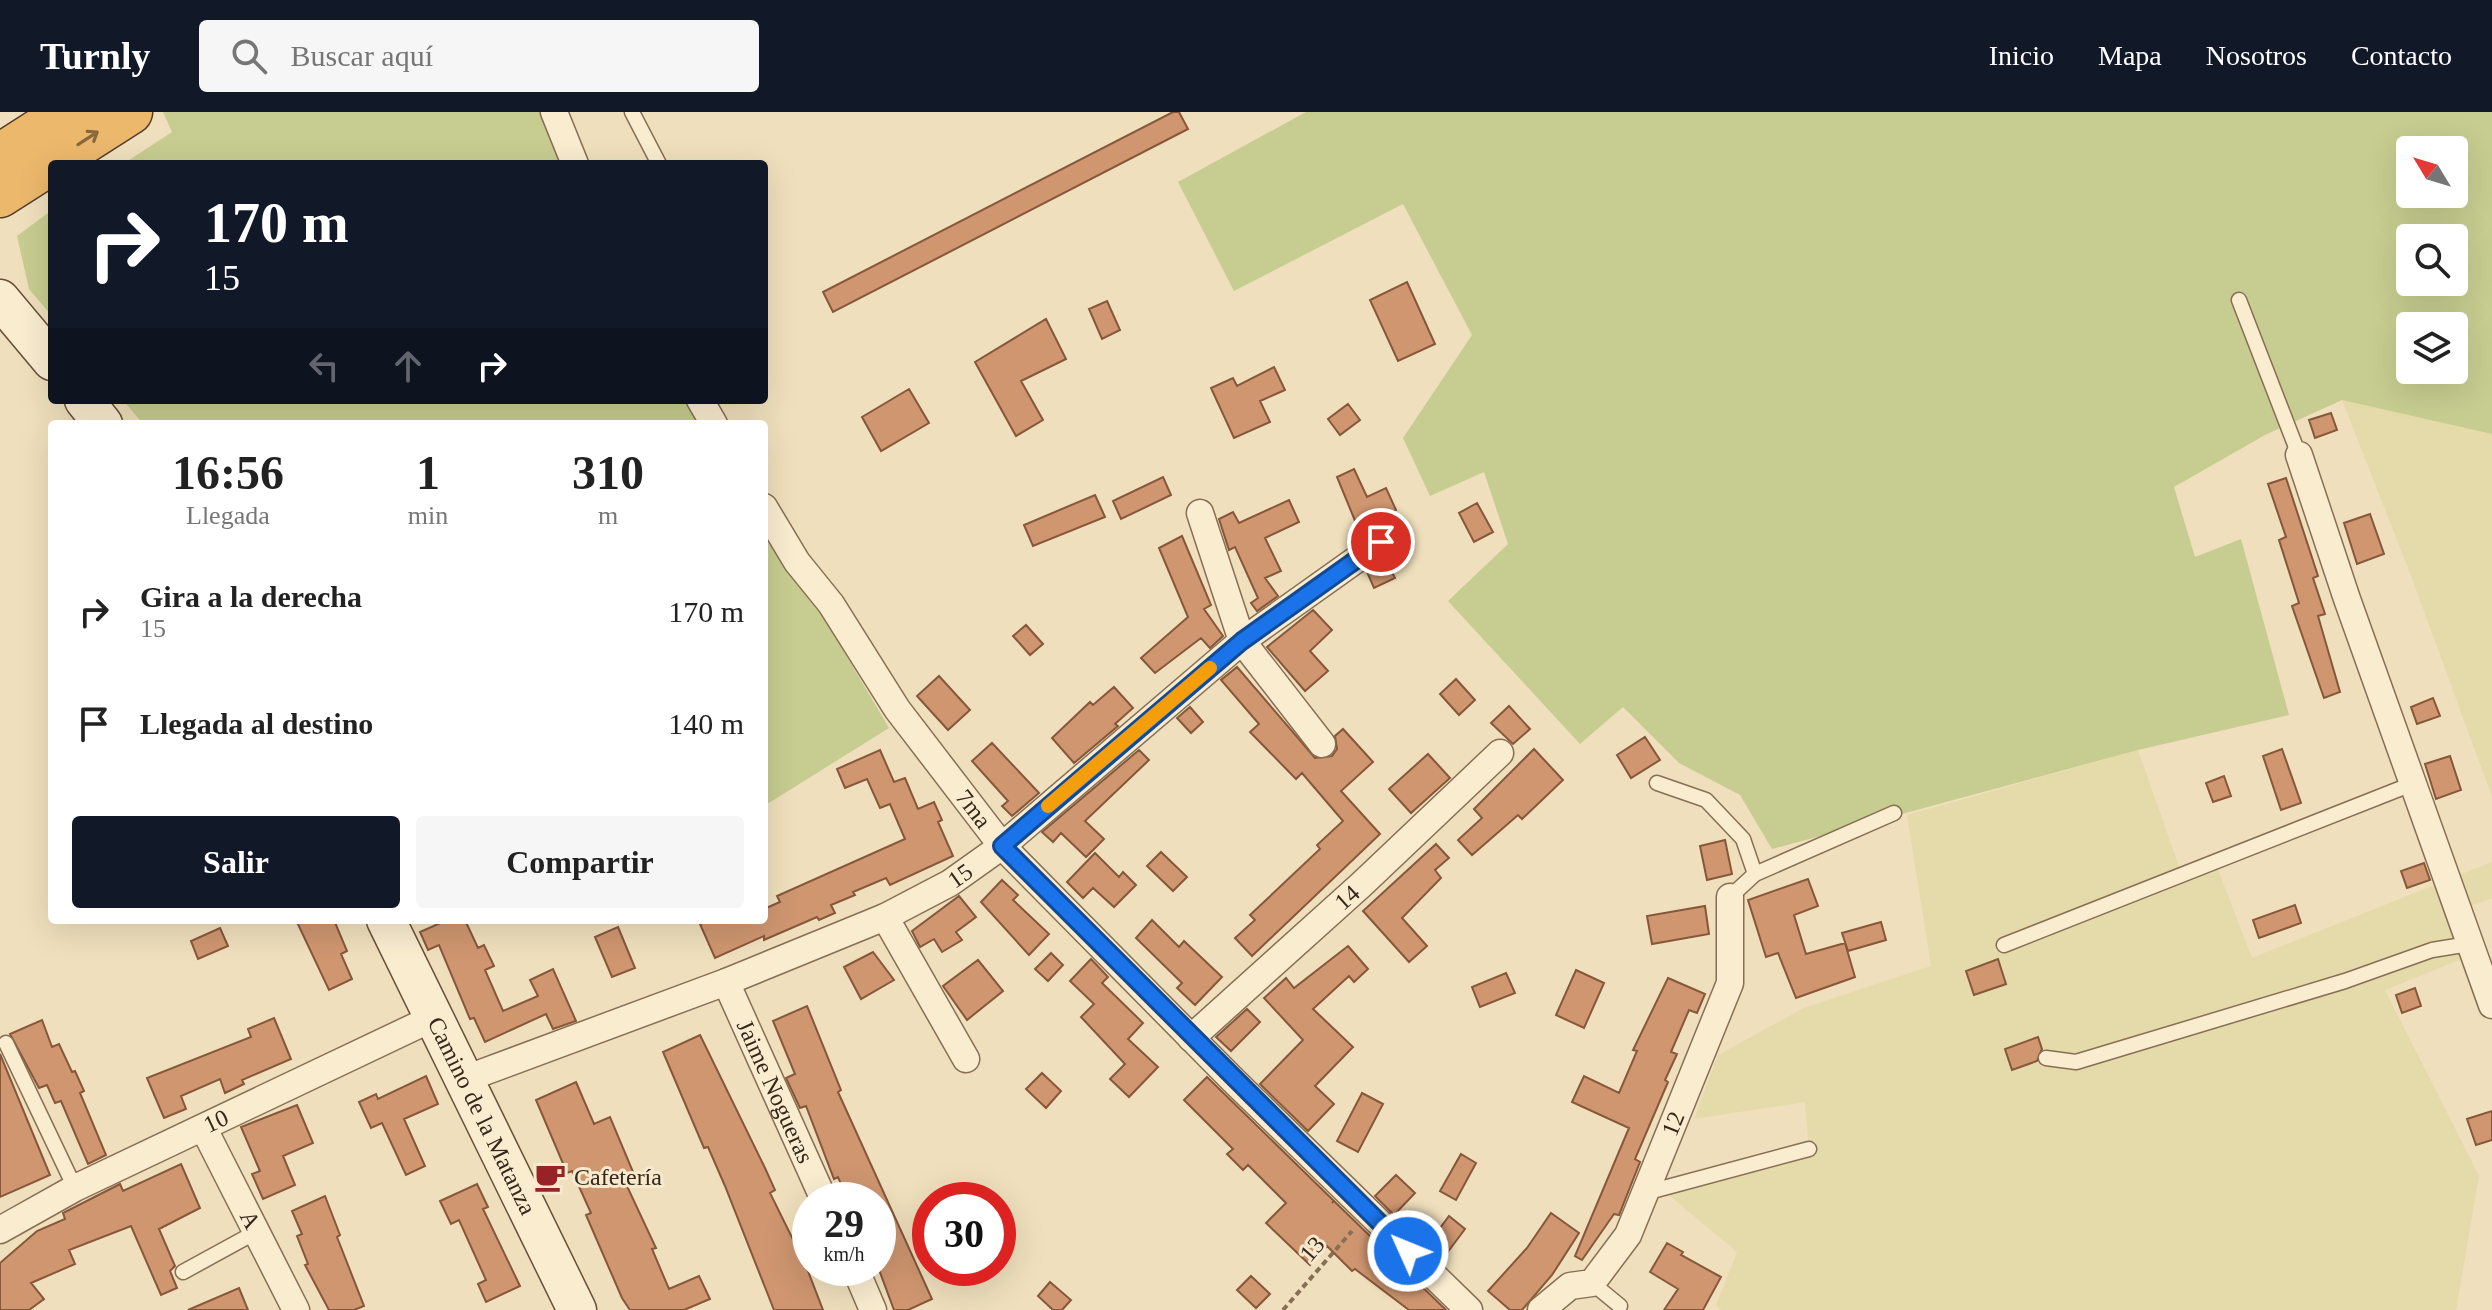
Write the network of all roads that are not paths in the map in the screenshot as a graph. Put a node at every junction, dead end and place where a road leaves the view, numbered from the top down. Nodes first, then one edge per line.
1 (69, 112) edge
2 (130, 112) edge
3 (554, 112) edge
4 (632, 112) edge
5 (0, 156) edge
6 (55, 160) edge
7 (573, 160) edge
8 (657, 160) edge
9 (48, 164) edge
10 (0, 195) edge
11 (2239, 300) dead end
12 (2, 306) edge
13 (48, 357) edge
14 (87, 404) edge
15 (100, 420) edge
16 (2299, 455) joint
17 (1200, 513) dead end
18 (768, 514) edge
19 (1381, 542) dead end
20 (1242, 641) junction
21 (1322, 744) dead end
22 (1500, 753) dead end
23 (1657, 783) dead end
24 (2412, 784) junction
25 (1894, 813) dead end
26 (1002, 846) junction
27 (1755, 874) junction
28 (1730, 897) joint
29 (885, 917) junction
30 (388, 924) edge
31 (2469, 944) junction
32 (2004, 945) dead end
33 (726, 982) junction
34 (2492, 1005) edge
35 (433, 1018) junction
36 (1191, 1038) junction
37 (6, 1043) dead end
38 (2046, 1058) dead end
39 (966, 1059) dead end
40 (465, 1079) junction
41 (204, 1129) junction
42 (1809, 1149) dead end
43 (816, 1182) edge
44 (75, 1188) junction
45 (1645, 1193) junction
46 (0, 1230) edge
47 (258, 1231) junction
48 (183, 1272) dead end
49 (1592, 1283) junction
50 (863, 1286) edge
51 (1620, 1306) dead end
52 (296, 1310) edge
53 (577, 1310) edge
54 (873, 1310) edge
55 (1469, 1310) edge
56 (1541, 1310) edge

1 - 5 highway
6 -> 2 highway
3 - 7 street
4 - 8 lane
10 -> 9 highway
11 - 16 lane
12 - 13 main road
14 - 15 main road
16 - 24 street
17 - 20 street
18 - 26 street, 7ma
19 - 20 street, 15
20 - 21 street
20 - 26 street, 15
22 - 36 street, 14
23 - 27 lane
24 - 31 street
24 - 32 lane
25 - 27 lane
26 - 29 street, 15
26 - 36 street, 7ma
27 - 28 lane
28 - 45 street, 12
29 - 33 street, 15
29 - 39 street
30 - 35 main road, Camino de la Matanza
31 - 34 street
31 - 38 lane
33 - 40 street, 15
33 - 43 street, Jaime Nogueras
35 - 40 main road, Camino de la Matanza
35 - 41 street, 10
36 - 55 street, 7ma
37 - 44 lane
40 - 53 main road, Camino de la Matanza
41 - 44 street, 10
41 - 47 street, A
42 - 45 lane
44 - 46 street, 10
45 - 49 street, 12
47 - 48 lane
47 - 52 street, A
49 - 51 lane
49 - 56 street
50 - 54 street

